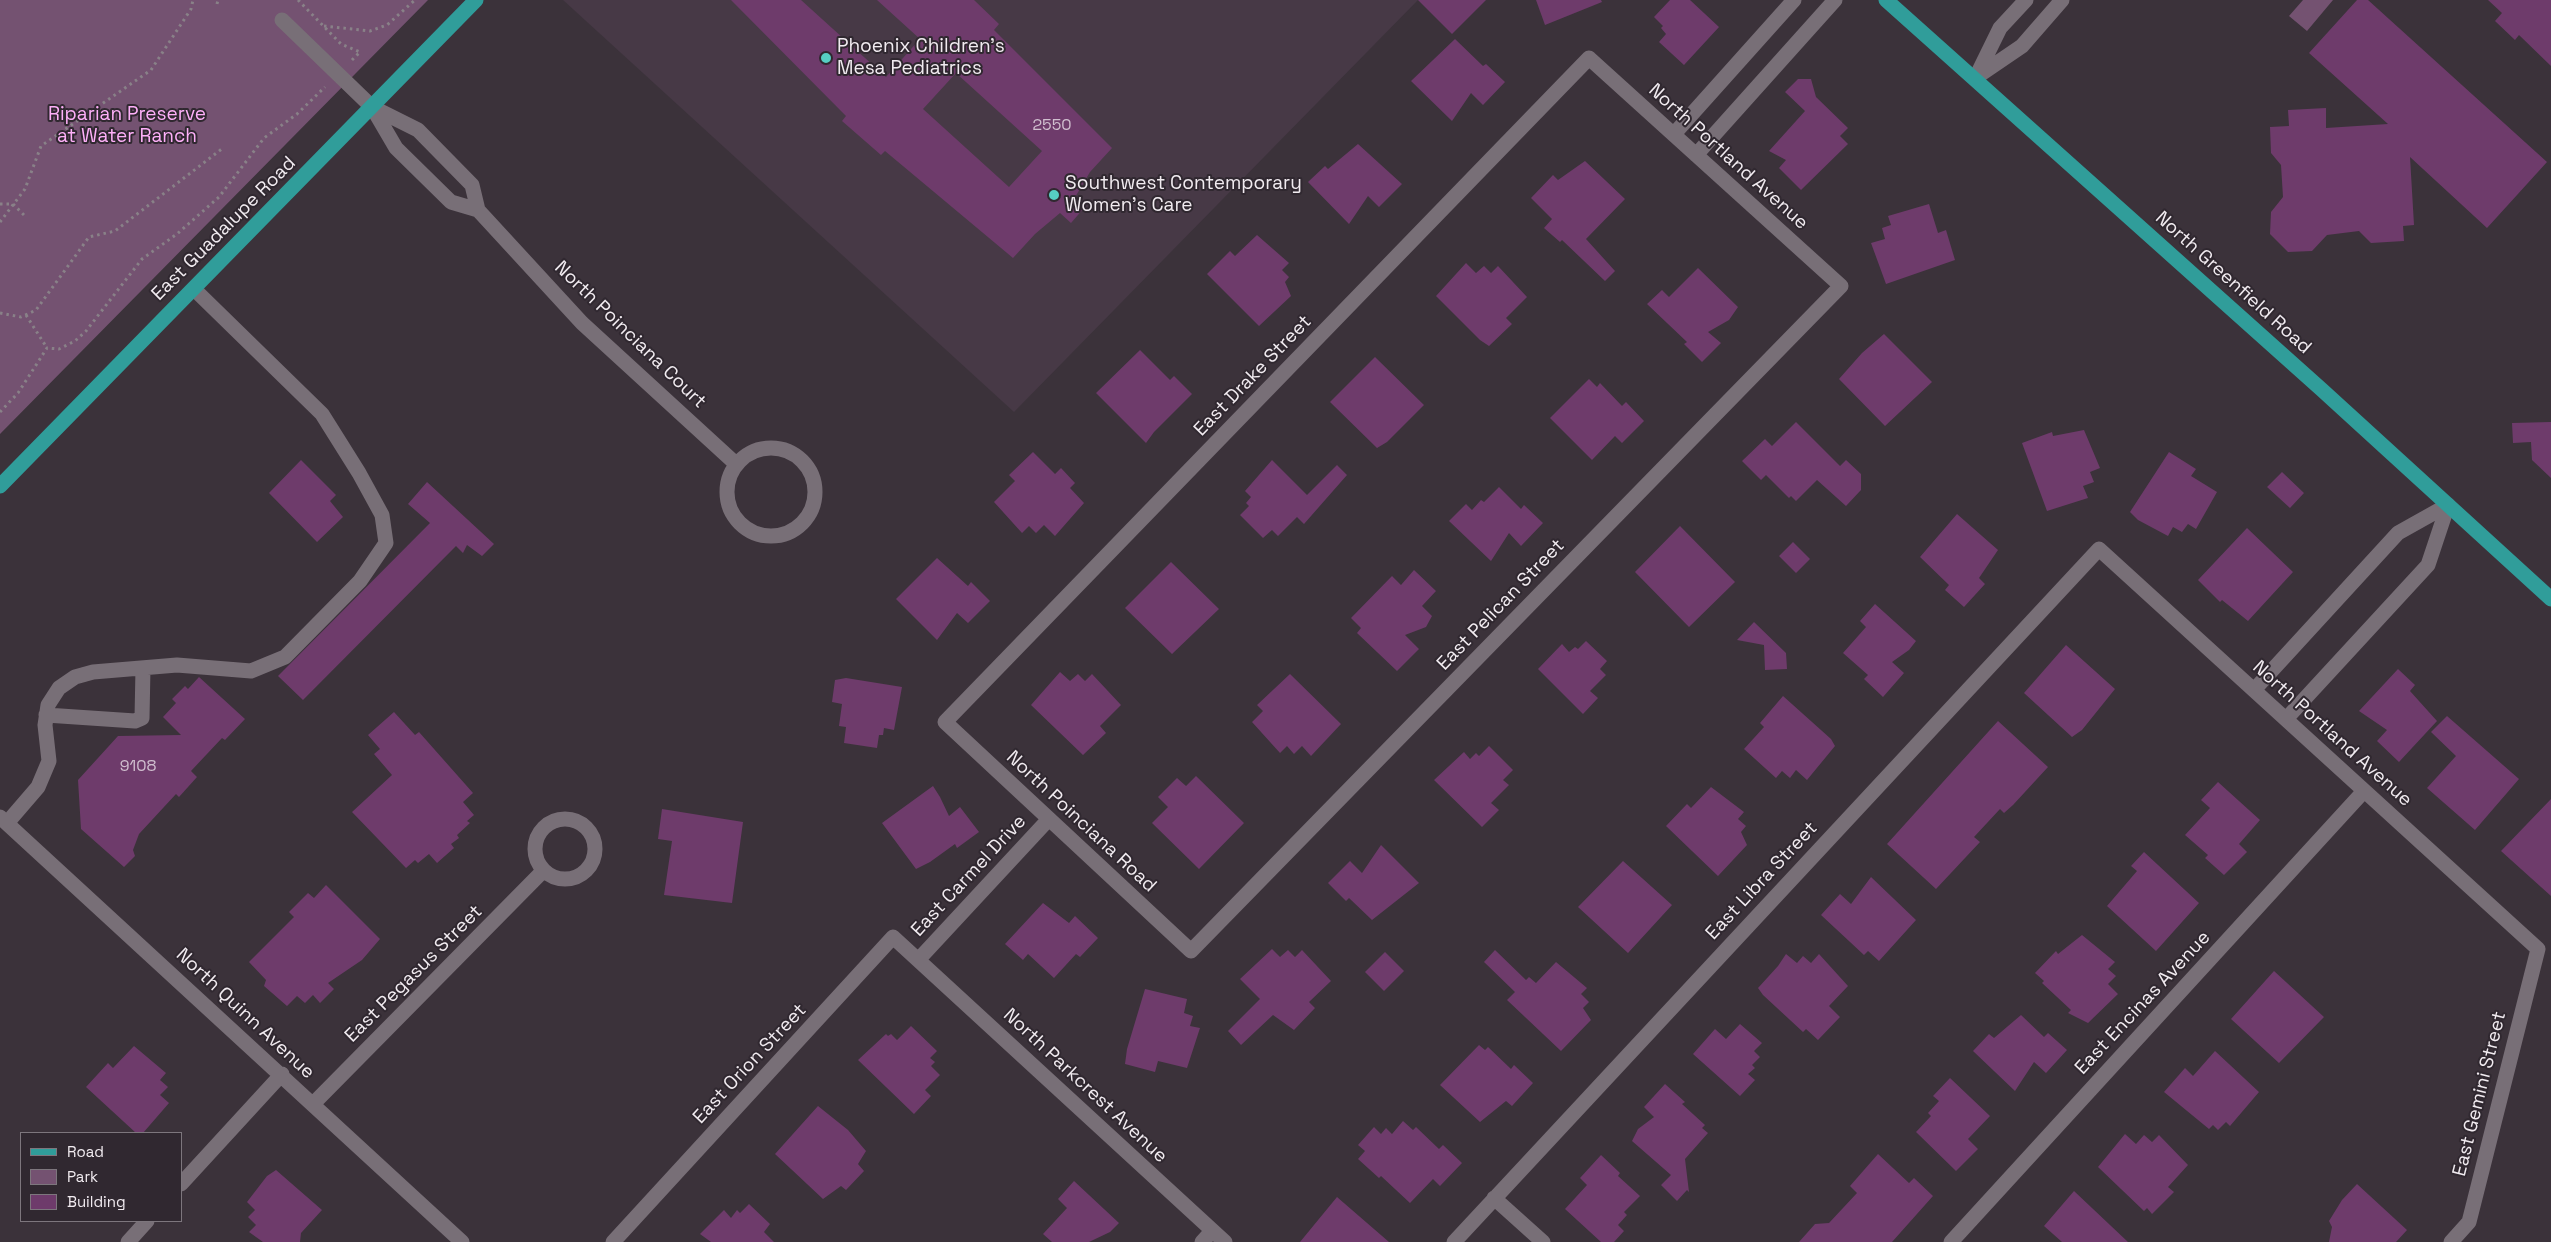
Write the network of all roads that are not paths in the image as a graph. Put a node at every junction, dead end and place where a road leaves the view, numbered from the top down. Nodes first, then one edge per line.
1 (476, 0) edge
2 (1794, 0) edge
3 (1835, 0) edge
4 (1886, 0) edge
5 (2026, 0) edge
6 (2062, 0) edge
7 (282, 20) dead end
8 (1589, 58) joint
9 (1975, 78) junction
10 (372, 108) junction
11 (1674, 134) junction
12 (1696, 155) junction
13 (478, 210) junction
14 (1841, 286) joint
15 (194, 288) junction
16 (736, 464) junction
17 (0, 486) edge
18 (2448, 505) junction
19 (2099, 549) joint
20 (2551, 599) edge
21 (144, 668) junction
22 (2254, 690) junction
23 (46, 714) junction
24 (2286, 719) junction
25 (945, 722) joint
26 (2364, 791) junction
27 (3, 820) edge
28 (1048, 820) junction
29 (543, 871) junction
30 (2538, 949) joint
31 (1191, 951) joint
32 (918, 959) junction
33 (282, 1074) junction
34 (313, 1104) junction
35 (182, 1183) edge
36 (1494, 1198) junction
37 (146, 1222) edge
38 (1207, 1236) edge
39 (128, 1242) edge
40 (462, 1242) edge
41 (613, 1242) edge
42 (1224, 1242) edge
43 (1454, 1242) edge
44 (1543, 1242) edge
45 (1951, 1242) edge
46 (2451, 1242) edge

1 - 10 main road, East Guadalupe Road
2 - 11 street
3 - 12 street
4 - 9 main road, North Greenfield Road
5 - 9 street
6 - 9 street
7 - 10 street
8 - 11 street, North Portland Avenue
8 - 25 street, East Drake Street
9 - 18 main road, North Greenfield Road
10 - 13 street
10 - 13 street, North Poinciana Court
10 - 15 main road, East Guadalupe Road
11 - 12 street, North Portland Avenue
12 - 14 street, North Portland Avenue
13 - 16 street, North Poinciana Court
14 - 31 street, East Pelican Street
15 - 17 main road, East Guadalupe Road
15 - 21 street
16 - 16 street
18 - 20 main road, North Greenfield Road
18 - 22 street
18 - 24 street
19 - 22 street, North Portland Avenue
19 - 36 street, East Libra Street
21 - 23 street
21 - 23 street
22 - 24 street, North Portland Avenue
23 - 27 street
24 - 26 street, North Portland Avenue
25 - 28 street, North Poinciana Road
26 - 30 street, North Portland Avenue
26 - 45 street, East Encinas Avenue
27 - 33 street, North Quinn Avenue
28 - 31 street, North Poinciana Road
28 - 32 street, East Carmel Drive
29 - 29 street
29 - 34 street, East Pegasus Street
30 - 46 street, East Gemini Street
32 - 38 street, North Parkcrest Avenue
32 - 41 street, East Orion Street
33 - 34 street, North Quinn Avenue
33 - 35 street
34 - 40 street, North Quinn Avenue
36 - 43 street, East Libra Street
36 - 44 street
37 - 39 street
38 - 42 street, North Parkcrest Avenue

